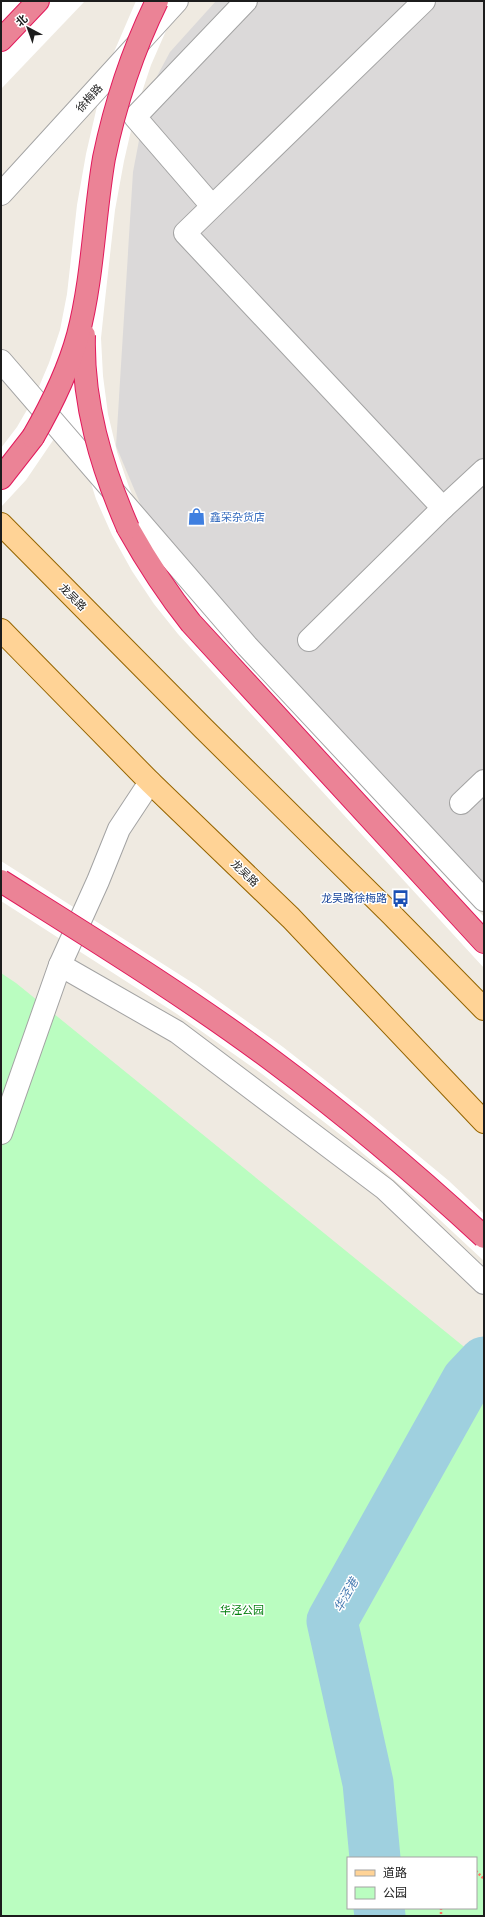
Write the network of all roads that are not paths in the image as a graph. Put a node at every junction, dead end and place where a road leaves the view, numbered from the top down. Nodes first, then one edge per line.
1 (38, 1) edge
2 (157, 1) edge
3 (177, 1) edge
4 (246, 1) edge
5 (424, 1) edge
6 (1, 40) edge
7 (1, 194) edge
8 (212, 206) junction
9 (86, 298) junction
10 (1, 361) edge
11 (484, 470) edge
12 (1, 478) edge
13 (443, 508) junction
14 (1, 524) edge
15 (1, 630) edge
16 (309, 640) dead end
17 (484, 781) edge
18 (150, 782) junction
19 (461, 803) dead end
20 (1, 881) edge
21 (484, 900) edge
22 (484, 942) edge
23 (60, 965) junction
24 (484, 1008) edge
25 (484, 1122) edge
26 (1, 1132) edge
27 (484, 1237) edge
28 (484, 1283) edge

1 - 6 highway
2 - 9 highway, bridge
3 - 7 street, 徐梅路
4 - 8 street
5 - 8 street
8 - 13 street
9 - 12 highway, bridge
9 - 22 highway, bridge
10 - 21 street
11 - 13 street
13 - 16 street
14 - 24 main road, 龙吴路
15 - 18 main road, 龙吴路
17 - 19 street
18 - 23 street
18 - 25 main road, 龙吴路
20 - 27 highway, bridge
23 - 26 street
23 - 28 street

